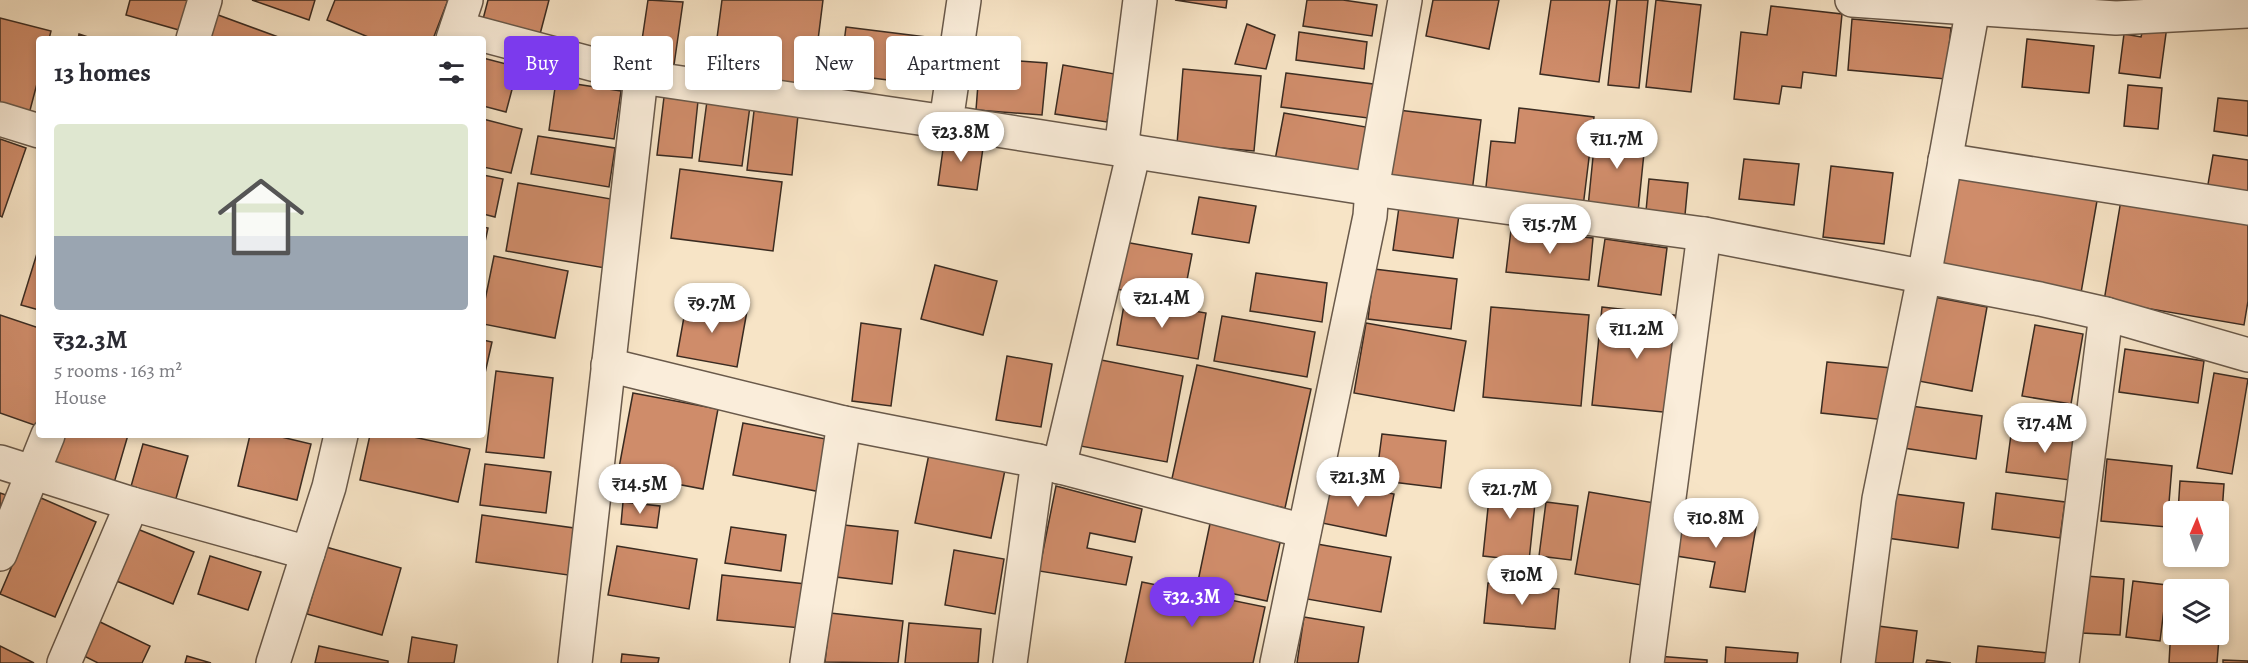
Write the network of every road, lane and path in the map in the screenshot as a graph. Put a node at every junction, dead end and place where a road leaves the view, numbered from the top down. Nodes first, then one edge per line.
1 (205, 0) edge
2 (964, 0) edge
3 (1140, 0) edge
4 (1405, 0) edge
5 (1852, 0) edge
6 (1973, 8) junction
7 (2248, 11) edge
8 (459, 22) edge
9 (194, 36) edge
10 (591, 62) edge
11 (673, 82) edge
12 (640, 90) edge
13 (0, 120) edge
14 (946, 122) junction
15 (36, 130) edge
16 (1128, 151) junction
17 (1945, 160) junction
18 (1371, 189) junction
19 (2248, 208) edge
20 (1704, 234) junction
21 (1924, 277) junction
22 (2106, 314) junction
23 (2248, 355) edge
24 (608, 365) junction
25 (844, 423) junction
26 (47, 438) edge
27 (340, 438) edge
28 (0, 462) edge
29 (1048, 464) junction
30 (34, 474) junction
31 (132, 504) junction
32 (1304, 531) junction
33 (309, 553) junction
34 (0, 554) edge
35 (64, 663) edge
36 (273, 663) edge
37 (575, 663) edge
38 (807, 663) edge
39 (1011, 663) edge
40 (1277, 663) edge
41 (1647, 663) edge
42 (1858, 663) edge
43 (2062, 663) edge

1 - 9 street
2 - 14 street
3 - 16 street
4 - 18 street
5 - 6 street
6 - 7 street
6 - 17 street
8 - 10 street
11 - 14 street
12 - 24 street
13 - 15 street
14 - 16 street
16 - 18 street
16 - 29 street
17 - 19 street
17 - 21 street
18 - 20 street
18 - 32 street
20 - 21 street
20 - 41 street
21 - 22 street
21 - 42 street
22 - 23 street
22 - 43 street
24 - 25 street
24 - 37 street
25 - 29 street
25 - 38 street
26 - 30 street
27 - 33 street
28 - 30 street
29 - 32 street
29 - 39 street
30 - 31 street
30 - 34 street
31 - 33 street
31 - 35 street
32 - 40 street
33 - 36 street

